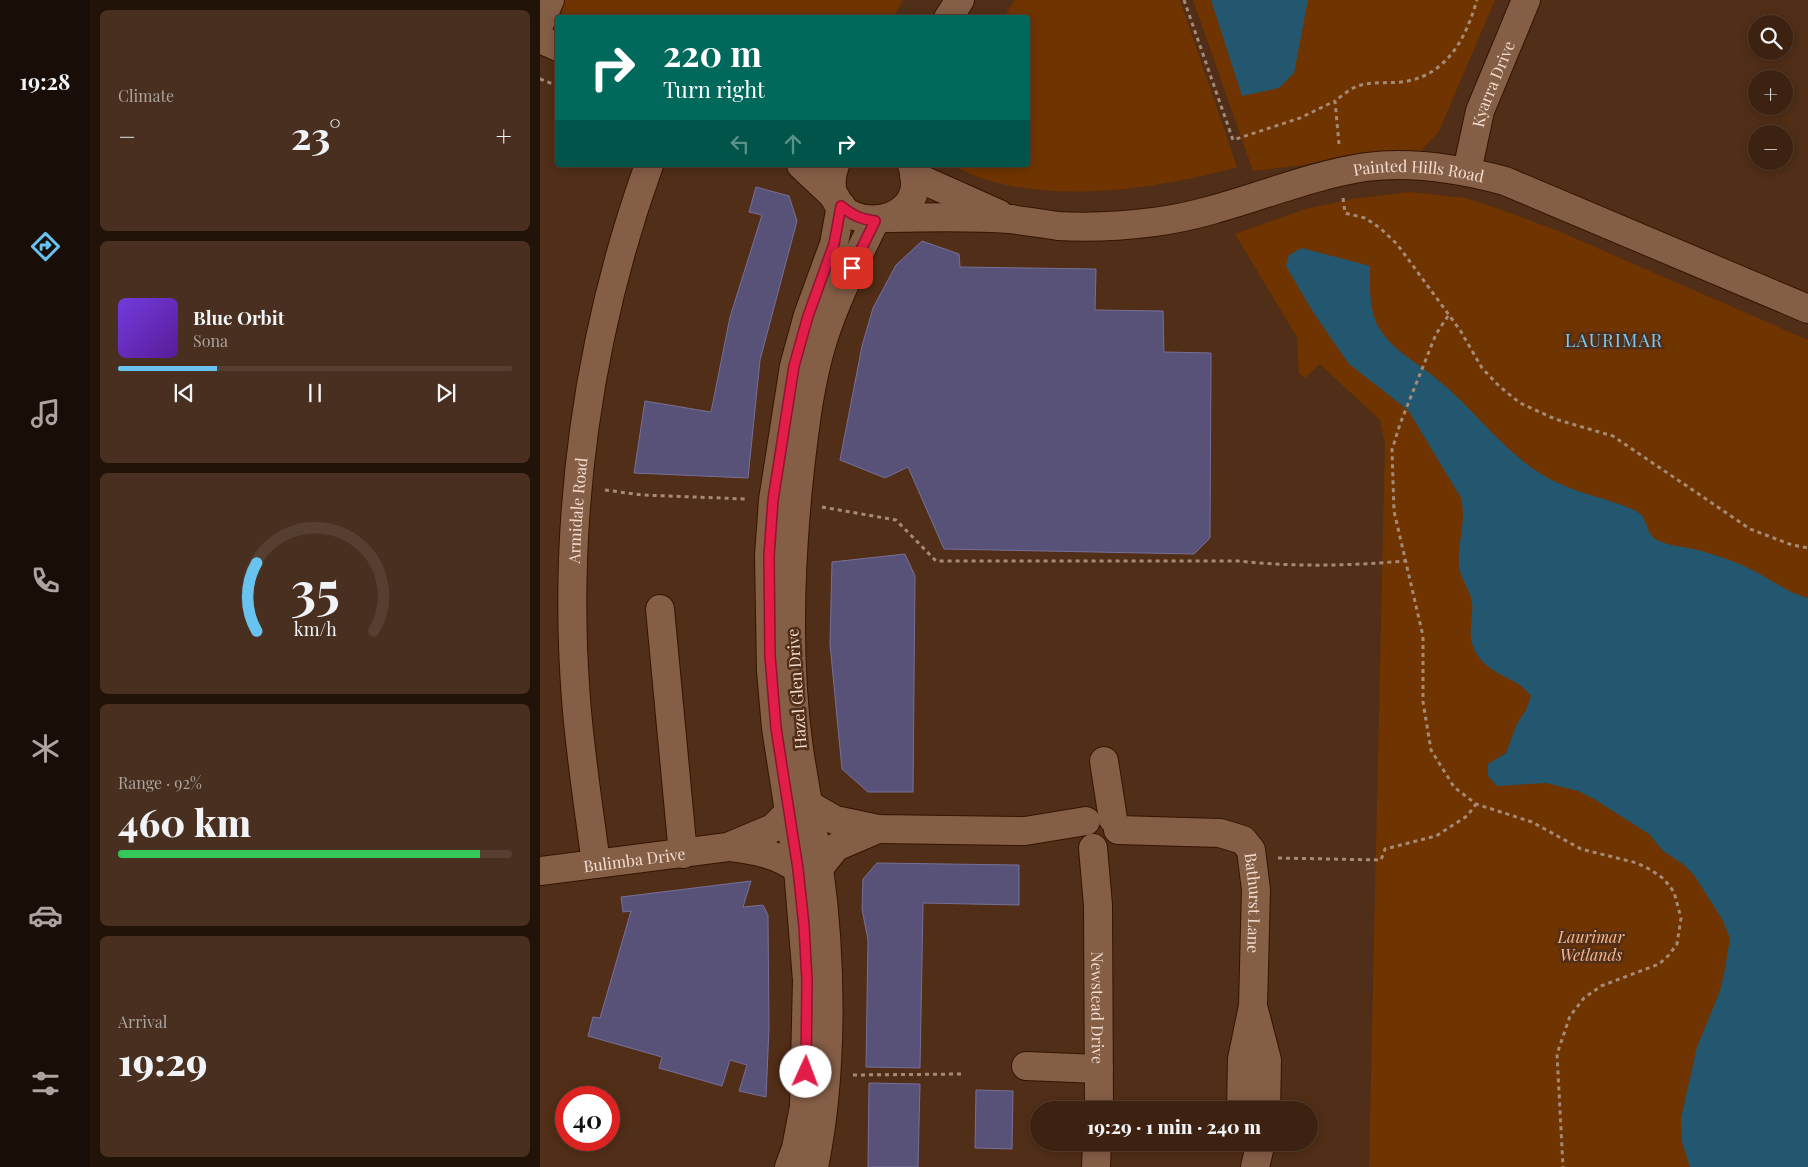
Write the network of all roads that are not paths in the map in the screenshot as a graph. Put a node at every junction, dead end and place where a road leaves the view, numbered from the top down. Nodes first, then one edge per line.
1 (550, 0) edge
2 (960, 0) edge
3 (1526, 0) edge
4 (950, 15) edge
5 (540, 23) edge
6 (540, 39) edge
7 (555, 46) edge
8 (648, 167) edge
9 (803, 167) edge
10 (835, 167) edge
11 (913, 170) edge
12 (1467, 171) junction
13 (839, 202) junction
14 (882, 219) junction
15 (1009, 219) junction
16 (1808, 309) edge
17 (785, 502) junction
18 (660, 609) dead end
19 (798, 809) junction
20 (878, 829) junction
21 (1100, 832) junction
22 (728, 846) junction
23 (682, 854) junction
24 (596, 864) junction
25 (809, 869) junction
26 (540, 871) edge
27 (1253, 1006) junction
28 (1026, 1066) dead end
29 (1098, 1069) junction
30 (1099, 1101) edge
31 (1240, 1101) edge
32 (1266, 1101) edge
33 (1097, 1151) edge
34 (1247, 1151) edge
35 (1259, 1151) edge
36 (789, 1167) edge
37 (814, 1167) edge
38 (1096, 1167) edge
39 (1250, 1167) edge
40 (1255, 1167) edge

1 - 5 street
2 - 4 street
3 - 12 street, Kyarra Drive
6 - 7 street
8 - 24 street, Armidale Road
9 - 13 street
10 - 13 street, Hazel Glen Drive
11 - 14 street
11 - 15 street, Painted Hills Road
12 - 15 street, Painted Hills Road
12 - 16 street, Painted Hills Road
13 - 14 street, Painted Hills Road
13 - 17 street, Hazel Glen Drive
14 - 15 street, Painted Hills Road
14 - 17 street, Hazel Glen Drive
17 - 19 street, Hazel Glen Drive
18 - 23 street
19 - 20 street
19 - 22 street, Bulimba Drive
19 - 25 street, Hazel Glen Drive
20 - 21 street
20 - 25 street
21 - 27 street, Bathurst Lane
21 - 29 street, Newstead Drive
22 - 23 street, Bulimba Drive
22 - 25 street, Bulimba Drive
23 - 24 street, Bulimba Drive
24 - 26 street, Bulimba Drive
25 - 36 street, Hazel Glen Drive
25 - 37 street, Hazel Glen Drive
27 - 31 street, Bathurst Lane
27 - 32 street, Bathurst Lane
28 - 29 street
29 - 30 street, Newstead Drive
33 - 38 street
34 - 39 street
35 - 40 street

